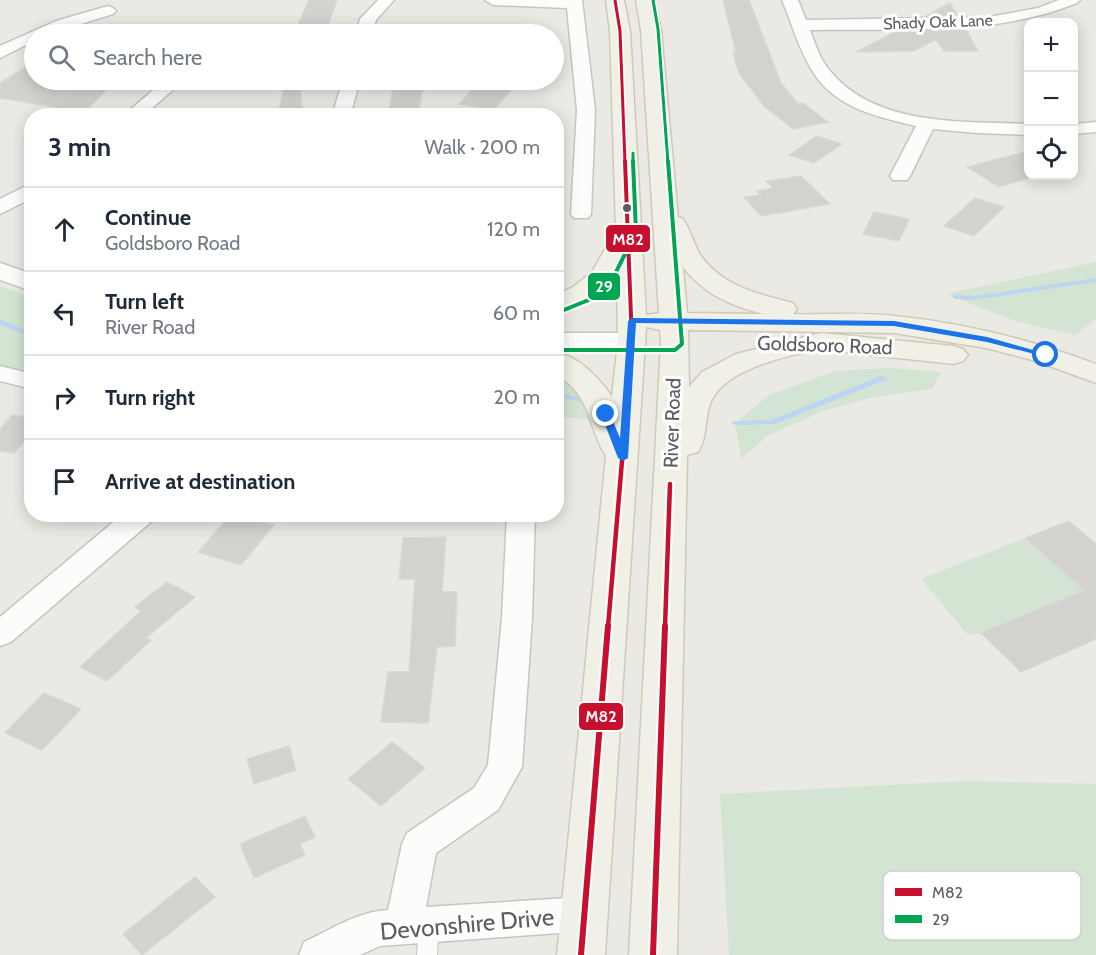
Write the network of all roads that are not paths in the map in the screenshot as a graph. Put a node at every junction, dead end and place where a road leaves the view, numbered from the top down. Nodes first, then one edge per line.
1 (386, 0) edge
2 (493, 0) edge
3 (615, 0) edge
4 (645, 0) edge
5 (790, 0) edge
6 (1072, 0) edge
7 (574, 2) edge
8 (108, 11) dead end
9 (62, 24) edge
10 (367, 24) edge
11 (801, 25) junction
12 (24, 41) edge
13 (0, 53) edge
14 (163, 90) edge
15 (348, 90) edge
16 (142, 108) edge
17 (343, 108) edge
18 (926, 124) junction
19 (1096, 127) edge
20 (1024, 129) edge
21 (1078, 129) edge
22 (900, 176) dead end
23 (664, 187) junction
24 (24, 194) edge
25 (0, 208) edge
26 (581, 214) dead end
27 (629, 229) junction
28 (0, 271) edge
29 (24, 280) edge
30 (564, 302) edge
31 (564, 322) edge
32 (894, 324) junction
33 (632, 331) junction
34 (675, 332) junction
35 (564, 341) edge
36 (821, 342) junction
37 (564, 365) edge
38 (0, 373) edge
39 (1093, 373) edge
40 (24, 380) edge
41 (623, 458) junction
42 (669, 498) junction
43 (133, 522) edge
44 (521, 522) edge
45 (0, 634) edge
46 (583, 935) edge
47 (420, 936) edge
48 (318, 955) edge
49 (653, 955) edge

1 - 10 street
2 - 7 street
3 - 27 main road
4 - 23 main road, River Road
5 - 11 street
6 - 11 street, Shady Oak Lane
7 - 26 street
8 - 9 street
11 - 18 street
12 - 13 street
14 - 16 street
15 - 17 street
18 - 20 street
18 - 22 street
19 - 21 street
23 - 32 main road
23 - 34 main road, River Road
24 - 25 street
27 - 30 main road
27 - 33 main road
28 - 29 main road
31 - 33 main road, Goldsboro Road
32 - 34 main road, Goldsboro Road
32 - 39 main road, Goldsboro Road
33 - 34 main road, Goldsboro Road
33 - 35 main road, Goldsboro Road
33 - 41 main road
34 - 36 main road, Goldsboro Road
34 - 42 main road, River Road
36 - 39 main road, Goldsboro Road
36 - 42 main road
37 - 41 main road
38 - 40 street
41 - 46 main road
42 - 49 main road, River Road
43 - 45 street
44 - 47 street
46 - 47 street, Devonshire Drive
47 - 48 street, Devonshire Drive

